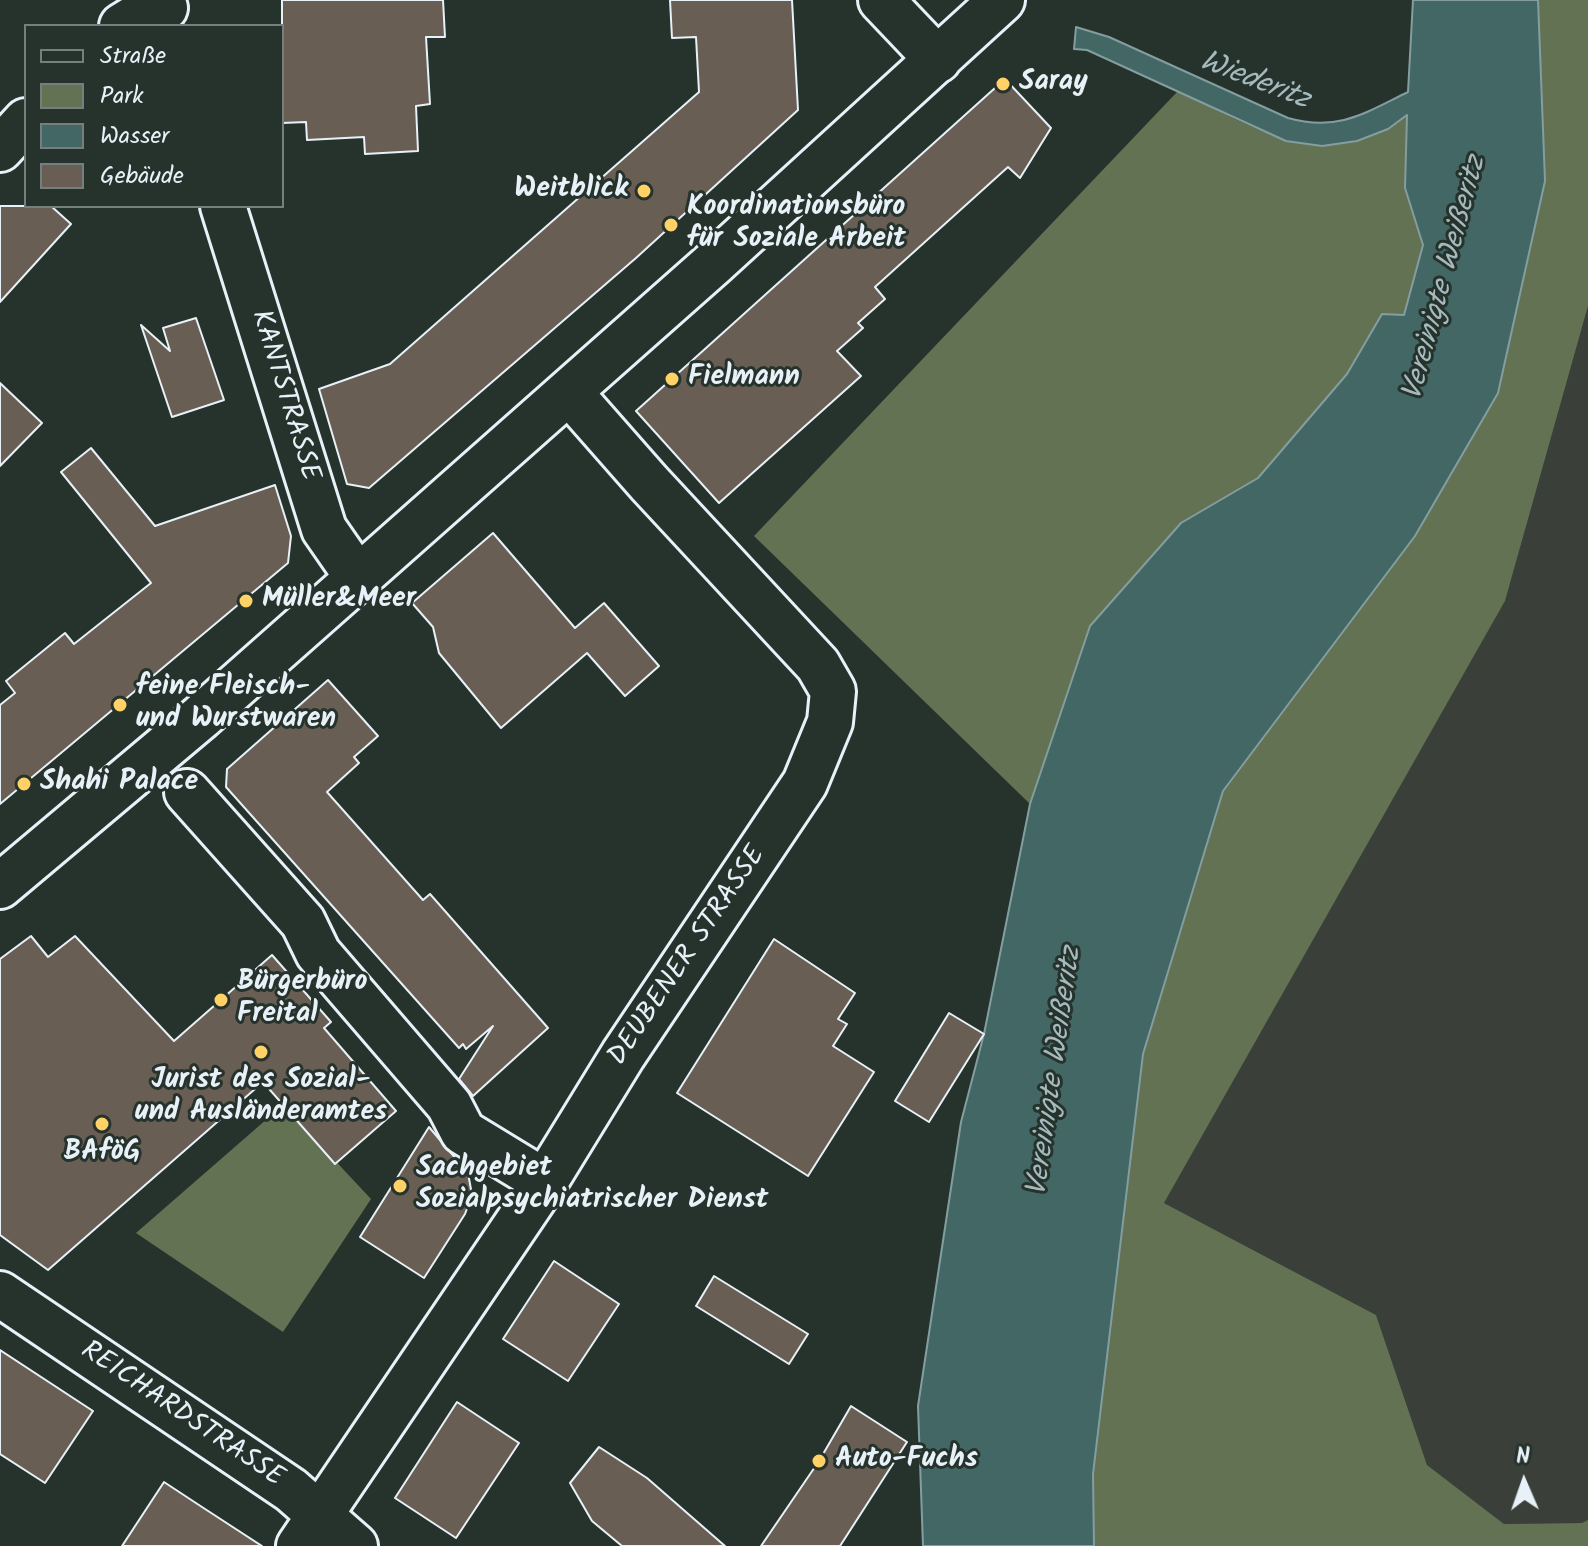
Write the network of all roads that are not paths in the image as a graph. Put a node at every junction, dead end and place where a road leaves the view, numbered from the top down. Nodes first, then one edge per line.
1 (1002, 0) edge
2 (166, 11) edge
3 (125, 24) edge
4 (909, 30) edge
5 (24, 123) edge
6 (0, 149) edge
7 (224, 208) edge
8 (569, 392) junction
9 (358, 578) junction
10 (187, 792) dead end
11 (0, 886) edge
12 (545, 1182) junction
13 (0, 1294) edge
14 (309, 1531) edge
15 (355, 1546) edge

1 - 4 street
2 - 3 street
4 - 8 street
5 - 6 street
7 - 9 street, KANTSTRASSE
8 - 9 street
8 - 12 street, DEUBENER STRASSE
9 - 11 street
10 - 12 street
12 - 14 street, DEUBENER STRASSE
13 - 14 street, REICHARDSTRASSE
14 - 15 street, REICHARDSTRASSE

